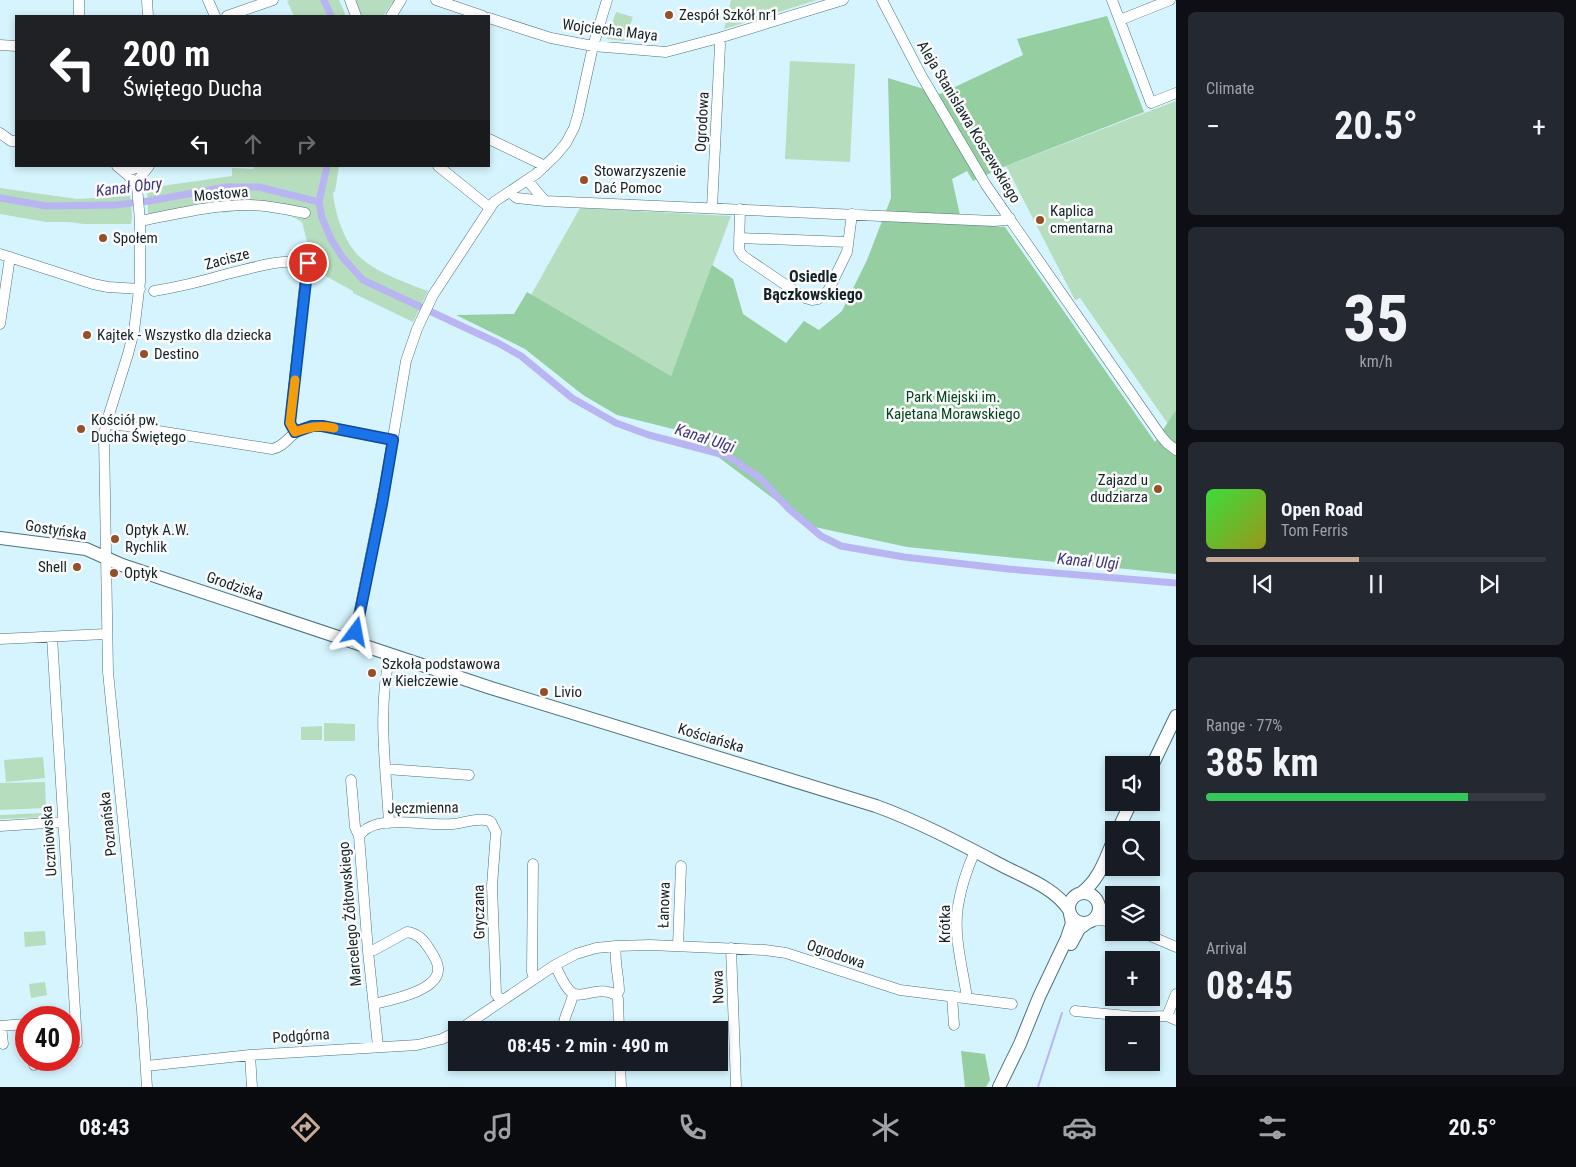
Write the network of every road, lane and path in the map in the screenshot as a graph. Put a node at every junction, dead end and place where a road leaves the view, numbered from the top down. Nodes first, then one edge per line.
1 (79, 0) edge
2 (146, 0) edge
3 (208, 0) edge
4 (273, 0) edge
5 (350, 0) edge
6 (401, 0) edge
7 (436, 0) edge
8 (607, 0) edge
9 (843, 0) edge
10 (882, 0) edge
11 (1112, 0) edge
12 (1170, 0) edge
13 (257, 11) edge
14 (79, 15) edge
15 (148, 15) edge
16 (214, 15) edge
17 (234, 15) edge
18 (356, 15) edge
19 (392, 15) edge
20 (480, 15) edge
21 (490, 18) edge
22 (1120, 20) junction
23 (719, 38) junction
24 (0, 45) edge
25 (15, 46) edge
26 (593, 46) junction
27 (1176, 92) edge
28 (0, 133) edge
29 (490, 139) edge
30 (14, 141) edge
31 (545, 166) junction
32 (135, 167) edge
33 (148, 167) edge
34 (439, 167) edge
35 (120, 169) edge
36 (528, 181) junction
37 (138, 189) junction
38 (509, 192) junction
39 (545, 201) junction
40 (490, 208) junction
41 (712, 208) junction
42 (740, 209) junction
43 (305, 213) dead end
44 (852, 214) junction
45 (140, 218) junction
46 (1010, 218) junction
47 (739, 238) junction
48 (848, 242) junction
49 (5, 255) edge
50 (140, 289) junction
51 (154, 291) dead end
52 (0, 323) edge
53 (106, 424) junction
54 (295, 432) junction
55 (393, 440) junction
56 (1176, 450) edge
57 (0, 538) edge
58 (107, 558) junction
59 (106, 634) junction
60 (52, 636) junction
61 (0, 639) edge
62 (353, 643) junction
63 (390, 655) junction
64 (1176, 716) edge
65 (1156, 756) edge
66 (386, 769) junction
67 (470, 775) dead end
68 (351, 780) dead end
69 (63, 822) junction
70 (491, 822) joint
71 (389, 823) junction
72 (0, 826) edge
73 (359, 836) junction
74 (975, 851) junction
75 (1105, 859) edge
76 (533, 864) dead end
77 (681, 866) dead end
78 (1105, 874) edge
79 (1048, 890) junction
80 (1079, 894) junction
81 (1098, 902) junction
82 (1070, 912) junction
83 (1105, 912) edge
84 (1105, 921) edge
85 (1089, 922) junction
86 (1160, 940) edge
87 (650, 945) joint
88 (616, 946) junction
89 (678, 946) junction
90 (1176, 947) edge
91 (731, 948) junction
92 (368, 951) junction
93 (555, 965) junction
94 (534, 978) junction
95 (573, 994) junction
96 (1176, 994) edge
97 (616, 995) junction
98 (952, 996) junction
99 (967, 998) junction
100 (501, 1001) junction
101 (374, 1004) junction
102 (1012, 1004) dead end
103 (75, 1006) edge
104 (1075, 1011) dead end
105 (1172, 1018) edge
106 (472, 1021) edge
107 (564, 1021) edge
108 (619, 1021) edge
109 (15, 1025) edge
110 (954, 1025) dead end
111 (0, 1026) edge
112 (448, 1035) edge
113 (3, 1044) dead end
114 (1020, 1044) junction
115 (378, 1046) junction
116 (250, 1055) junction
117 (146, 1066) junction
118 (620, 1071) edge
119 (736, 1085) dead end
120 (147, 1087) edge
121 (252, 1087) edge
122 (621, 1087) edge
123 (999, 1087) edge

1 - 14 street
2 - 15 street
3 - 16 street
4 - 13 street
5 - 18 street
6 - 19 street
7 - 20 street
8 - 26 street
9 - 23 street, Wojciecha Maya
10 - 46 street, Aleja Stanisława Koszewskiego
11 - 22 street
12 - 22 street
13 - 17 street
21 - 26 street, Wojciecha Maya
22 - 27 street
23 - 26 street, Wojciecha Maya
23 - 41 street, Ogrodowa
24 - 25 street
26 - 31 street
28 - 30 street
29 - 31 street
31 - 36 street
32 - 35 street
33 - 37 street
34 - 40 street
35 - 37 street
36 - 38 street
36 - 39 street
37 - 45 street, Poznańska
38 - 39 street
38 - 40 street
39 - 41 street
40 - 55 street
41 - 42 street
42 - 44 street
42 - 47 street
43 - 45 street, Mostowa
44 - 46 street
44 - 48 street
45 - 50 street, Poznańska
46 - 56 street, Aleja Stanisława Koszewskiego
47 - 48 street
47 - 48 street
49 - 50 street
49 - 52 street
50 - 53 street, Poznańska
51 - 54 street, Zacisze
53 - 54 street
53 - 58 street, Poznańska
54 - 55 street
55 - 62 street
57 - 58 main road, Gostyńska
58 - 59 street, Poznańska
58 - 62 main road, Grodziska
59 - 60 street
59 - 117 street, Poznańska
60 - 61 street
60 - 69 street, Uczniowska
62 - 63 main road, Kościańska
63 - 66 street
63 - 74 main road, Kościańska
64 - 65 main road
66 - 67 street
66 - 71 street
68 - 73 street, Marcelego Żółtowskiego
69 - 72 street
69 - 103 street, Uczniowska
70 - 71 street, Jęczmienna
70 - 100 street, Gryczana
71 - 73 street, Jęczmienna
73 - 92 street, Marcelego Żółtowskiego
74 - 79 main road, Kościańska
74 - 99 street, Krótka
75 - 80 main road
76 - 94 street
77 - 89 street, Łanowa
78 - 81 main road
79 - 80 main road, Kościańska
79 - 82 main road, Kościańska
80 - 81 main road
80 - 82 main road
81 - 83 street
81 - 85 main road
82 - 85 main road
82 - 114 main road
84 - 85 street
85 - 114 main road
86 - 90 street
87 - 88 street, Podgórna
87 - 89 street, Ogrodowa
88 - 93 street, Podgórna
88 - 97 street
89 - 91 street, Ogrodowa
91 - 98 street, Ogrodowa
91 - 119 street, Nowa
92 - 101 street, Marcelego Żółtowskiego
92 - 101 street
93 - 94 street, Podgórna
93 - 95 street
94 - 100 street, Podgórna
95 - 97 street
95 - 107 street
96 - 105 street
97 - 108 street
98 - 99 street, Ogrodowa
98 - 110 street
99 - 102 street, Ogrodowa
100 - 106 street, Podgórna
101 - 115 street, Marcelego Żółtowskiego
104 - 105 street
109 - 111 street
111 - 113 street
112 - 115 street, Podgórna
114 - 123 main road
115 - 116 street, Podgórna
116 - 117 street, Podgórna
116 - 121 street
117 - 120 street, Poznańska
118 - 122 street

